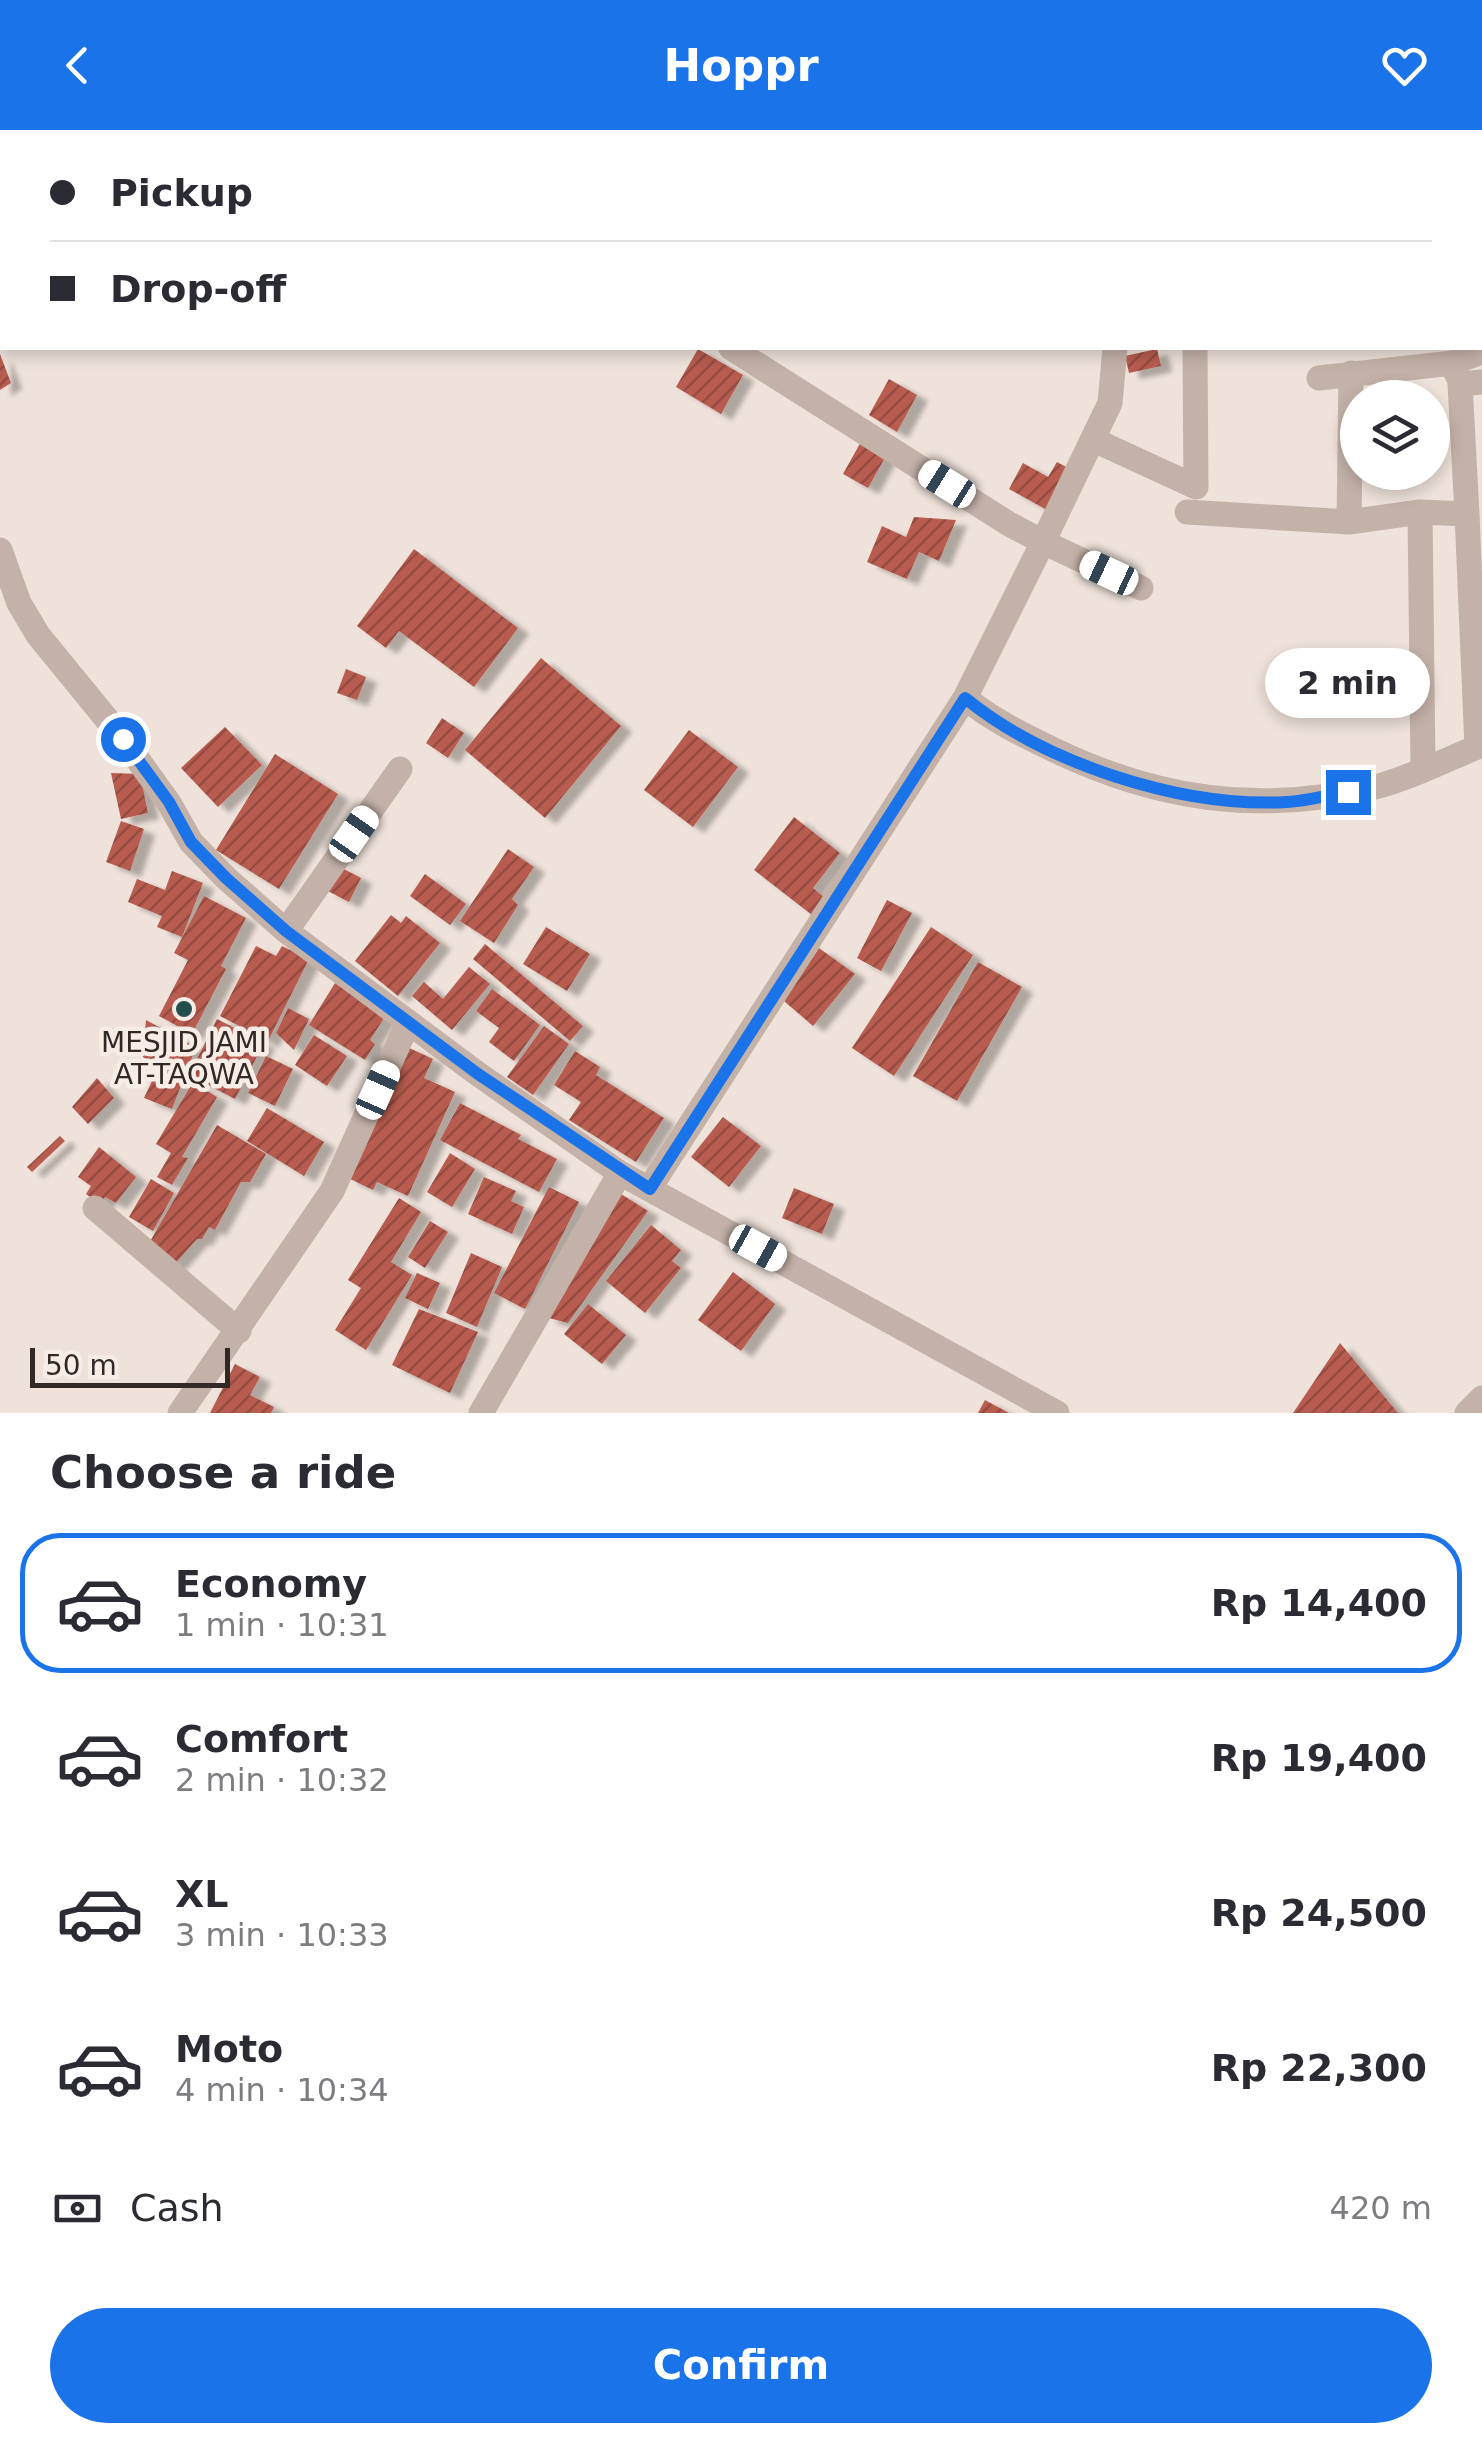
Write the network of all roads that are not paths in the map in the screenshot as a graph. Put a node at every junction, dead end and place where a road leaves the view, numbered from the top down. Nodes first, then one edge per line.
1 (734, 350) edge
2 (1115, 350) edge
3 (1195, 350) dead end
4 (1482, 352) edge
5 (1351, 372) junction
6 (1465, 377) edge
7 (1319, 378) dead end
8 (1094, 440) junction
9 (1471, 499) edge
10 (1187, 512) dead end
11 (1420, 512) junction
12 (1349, 522) junction
13 (1044, 542) junction
14 (0, 550) edge
15 (1141, 588) dead end
16 (965, 698) junction
17 (1480, 746) edge
18 (1423, 768) junction
19 (400, 769) dead end
20 (286, 931) junction
21 (408, 1022) junction
22 (620, 1172) junction
23 (650, 1189) junction
24 (95, 1208) dead end
25 (239, 1331) junction
26 (1482, 1398) edge
27 (180, 1413) edge
28 (480, 1413) edge
29 (1056, 1413) edge
30 (1467, 1413) edge

1 - 13 street
2 - 8 street
3 - 8 street
4 - 6 street
5 - 6 street
5 - 7 street
5 - 12 street
6 - 9 street
8 - 13 street
9 - 11 street
9 - 17 street
10 - 12 street
11 - 12 street
11 - 18 street
13 - 15 street
13 - 16 street
14 - 20 street
16 - 18 street
16 - 23 street
17 - 18 street
19 - 20 street
20 - 21 street
21 - 22 street
21 - 25 street
22 - 23 street
22 - 28 street
23 - 29 street
24 - 25 street
25 - 27 street
26 - 30 street

